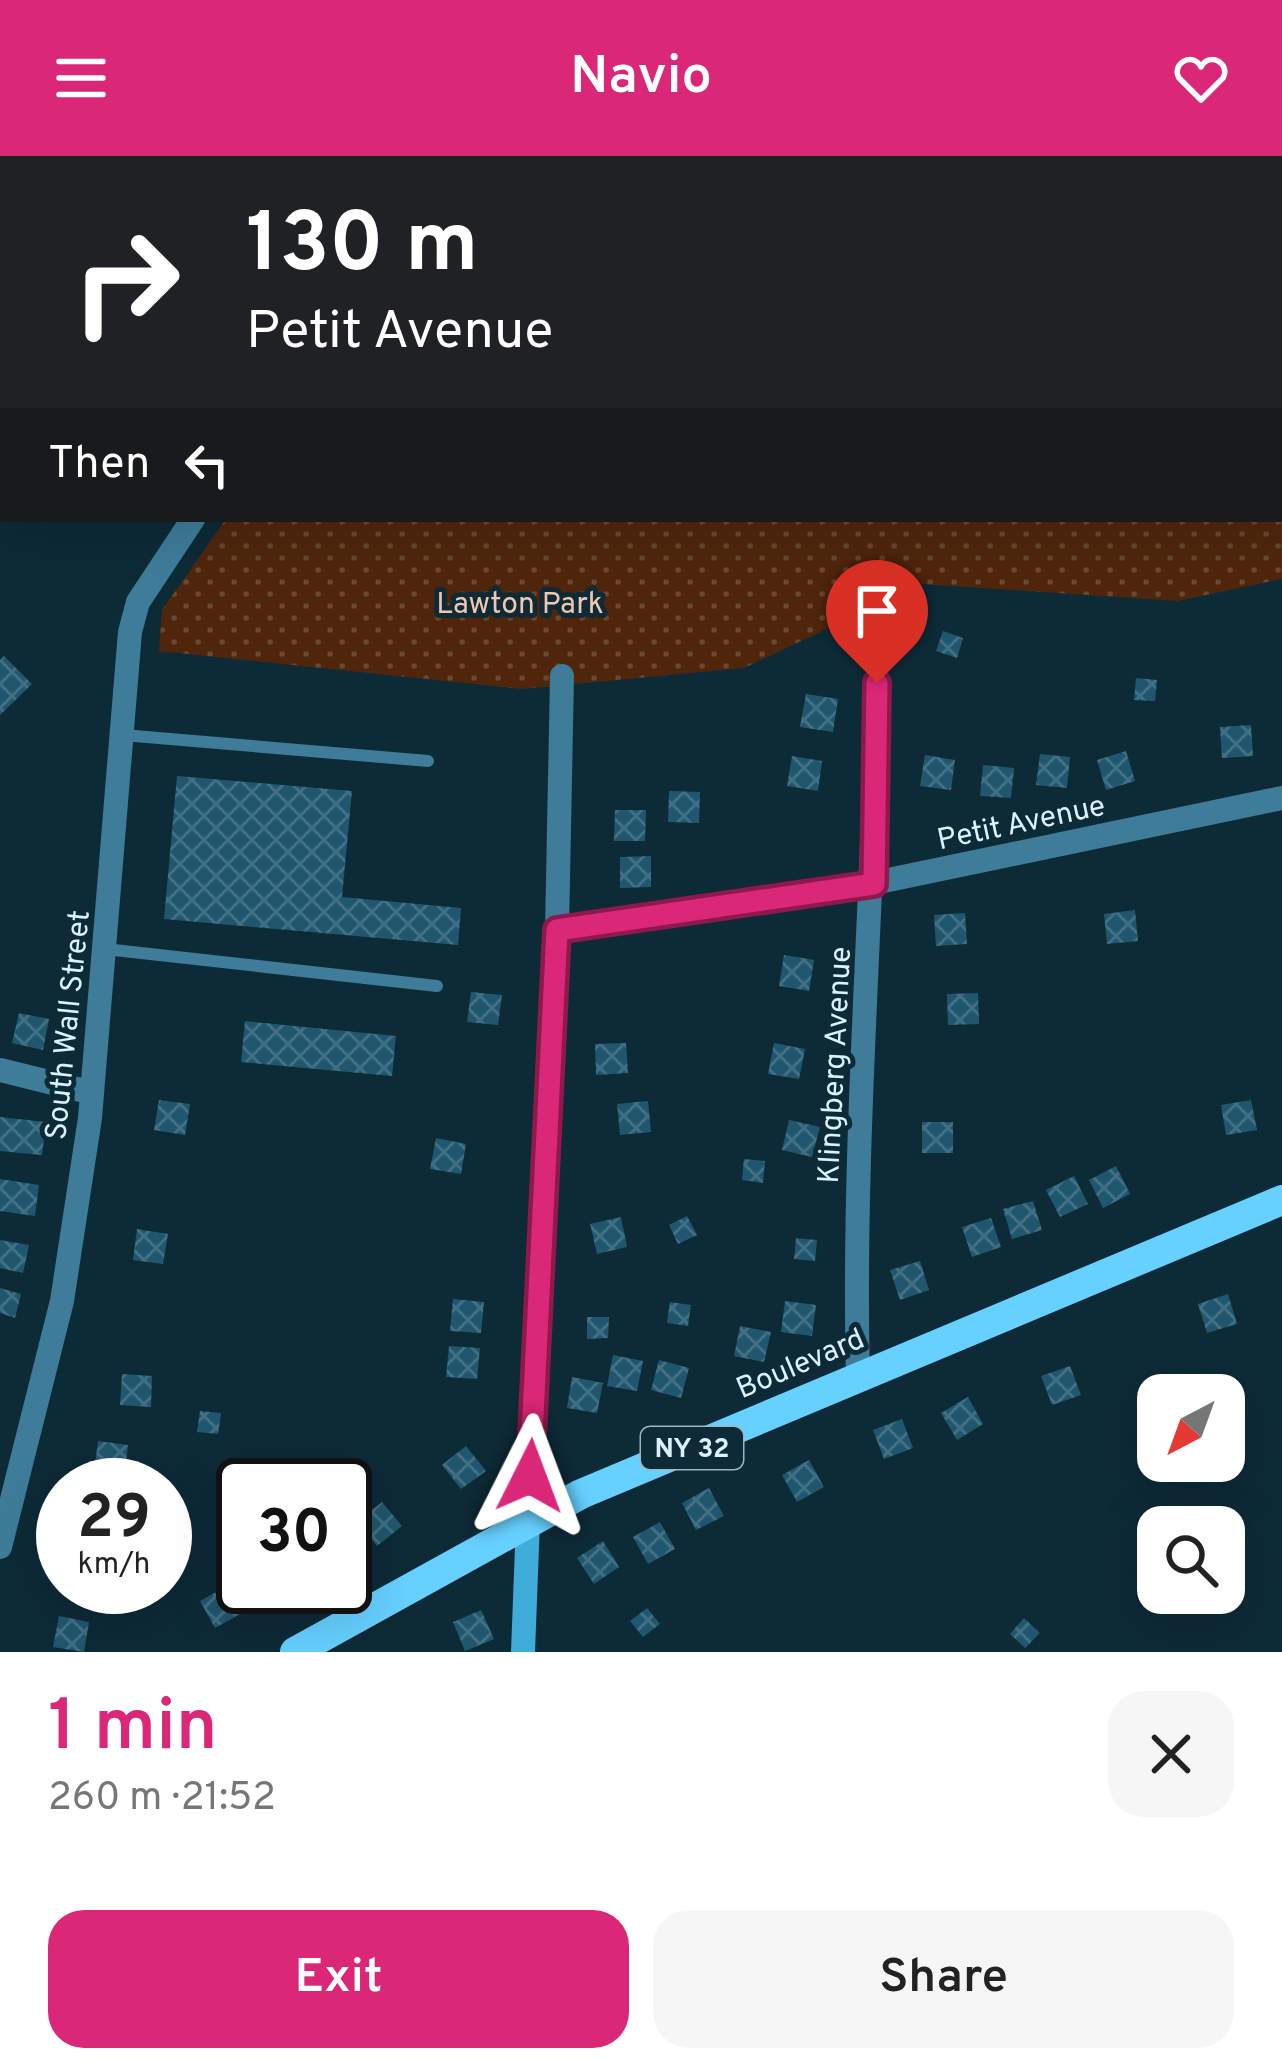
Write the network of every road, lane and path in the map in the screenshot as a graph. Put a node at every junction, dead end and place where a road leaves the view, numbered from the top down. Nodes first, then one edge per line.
1 (191, 522) edge
2 (562, 676) dead end
3 (877, 683) dead end
4 (123, 735) junction
5 (428, 761) dead end
6 (1282, 798) edge
7 (874, 884) junction
8 (557, 930) junction
9 (104, 949) junction
10 (437, 986) dead end
11 (0, 1070) edge
12 (89, 1092) junction
13 (1282, 1200) edge
14 (858, 1378) junction
15 (528, 1522) junction
16 (0, 1547) edge
17 (295, 1652) edge
18 (523, 1652) edge

1 - 4 street, South Wall Street
2 - 8 street
3 - 7 street, Klingberg Avenue
4 - 5 lane
4 - 9 street, South Wall Street
6 - 7 street, Petit Avenue
7 - 8 street, Petit Avenue
7 - 14 street, Klingberg Avenue
8 - 15 street
9 - 10 lane
9 - 12 street, South Wall Street
11 - 12 street
12 - 16 street, South Wall Street
13 - 14 main road, Boulevard / NY 32
14 - 15 main road, Boulevard / NY 32
15 - 17 main road, Boulevard / NY 32
15 - 18 main road

